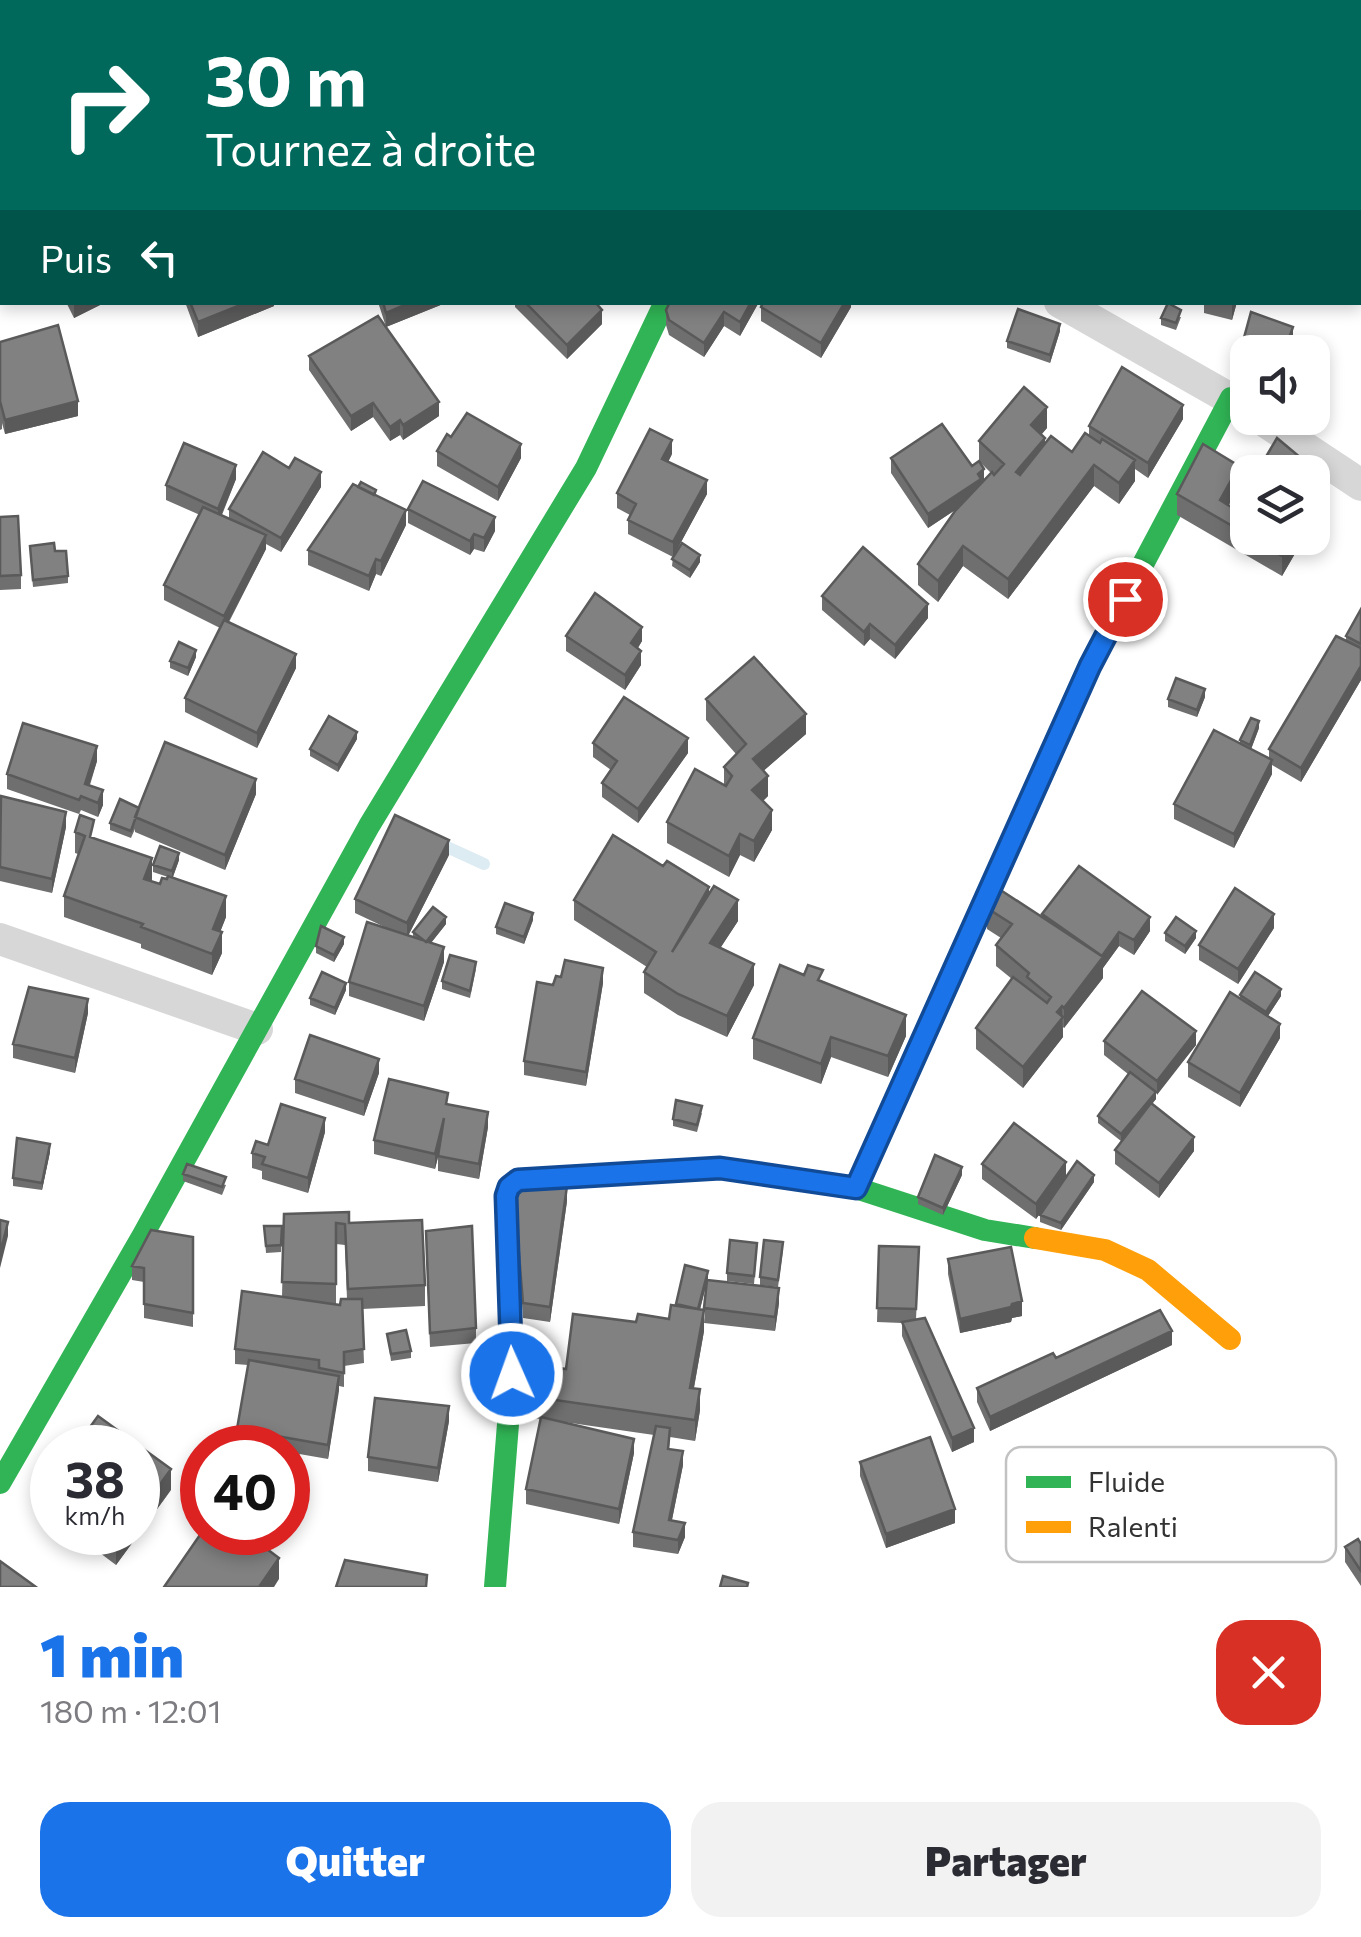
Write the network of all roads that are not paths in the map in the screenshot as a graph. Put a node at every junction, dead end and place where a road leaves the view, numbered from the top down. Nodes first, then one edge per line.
1 (663, 305) edge
2 (1065, 305) edge
3 (1230, 398) edge
4 (1230, 419) edge
5 (1286, 435) edge
6 (1361, 485) edge
7 (0, 939) edge
8 (257, 1029) junction
9 (856, 1188) junction
10 (1230, 1339) dead end
11 (0, 1483) edge
12 (496, 1587) edge

1 - 8 street
2 - 3 street
4 - 9 street
5 - 6 street
7 - 8 street
8 - 11 street
9 - 10 street
9 - 12 street

